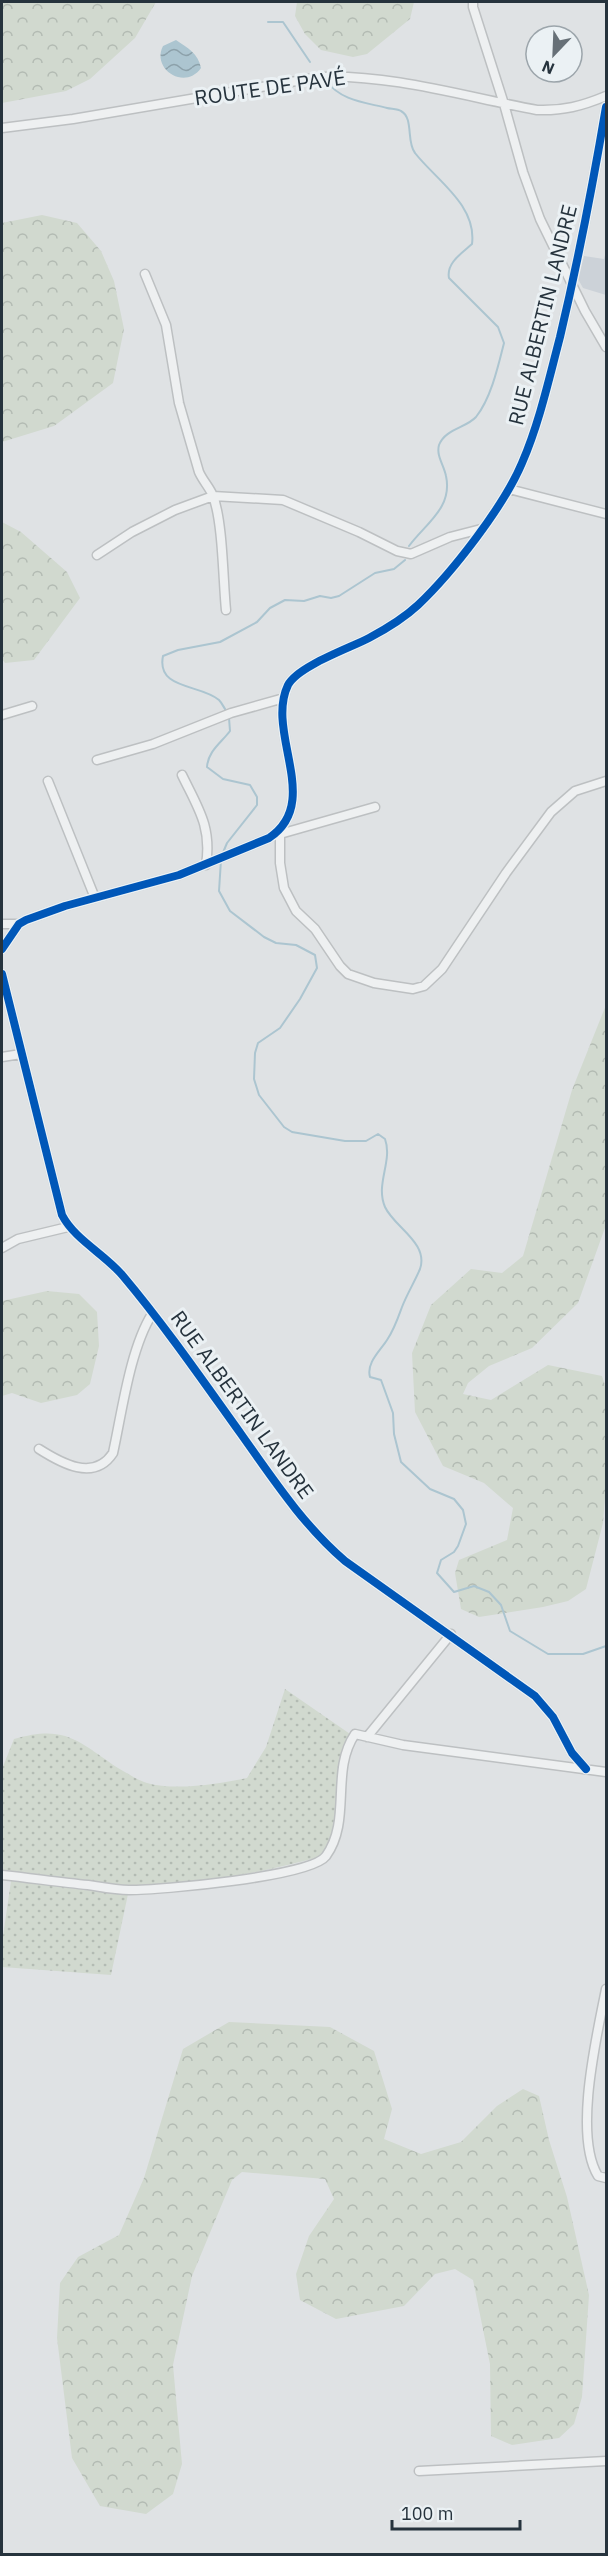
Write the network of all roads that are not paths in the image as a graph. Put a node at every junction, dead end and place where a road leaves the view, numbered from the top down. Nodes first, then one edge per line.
1 (473, 2) edge
2 (606, 96) edge
3 (504, 104) junction
4 (606, 106) edge
5 (2, 128) edge
6 (145, 274) dead end
7 (573, 282) junction
8 (606, 347) edge
9 (509, 489) junction
10 (213, 496) junction
11 (606, 514) edge
12 (481, 529) junction
13 (98, 555) dead end
14 (226, 610) dead end
15 (284, 698) junction
16 (32, 706) dead end
17 (2, 715) edge
18 (97, 760) dead end
19 (182, 775) dead end
20 (48, 781) dead end
21 (606, 781) edge
22 (375, 807) dead end
23 (280, 833) junction
24 (209, 863) junction
25 (95, 898) junction
26 (2, 924) edge
27 (19, 924) junction
28 (2, 949) edge
29 (2, 974) edge
30 (21, 1054) junction
31 (2, 1057) edge
32 (68, 1227) junction
33 (2, 1248) edge
34 (152, 1314) junction
35 (39, 1449) dead end
36 (451, 1634) junction
37 (368, 1737) junction
38 (586, 1769) junction
39 (606, 1772) edge
40 (2, 1875) edge
41 (606, 1989) edge
42 (606, 2178) edge
43 (606, 2461) edge
44 (419, 2471) dead end

1 - 3 street
2 - 3 street, ROUTE DE PAVÉ
3 - 5 street, ROUTE DE PAVÉ
3 - 7 street
4 - 7 street, RUE ALBERTIN LANDRE
6 - 10 street
7 - 8 street
7 - 9 street, RUE ALBERTIN LANDRE
9 - 11 street
9 - 12 street, RUE ALBERTIN LANDRE
10 - 12 street
10 - 13 street
10 - 14 street
12 - 15 street, RUE ALBERTIN LANDRE
15 - 18 street
15 - 23 street
16 - 17 street
19 - 24 street
20 - 25 street
21 - 23 street
22 - 23 street
23 - 24 street
24 - 25 street
25 - 27 street
26 - 27 street
27 - 28 street
29 - 30 street, RUE ALBERTIN LANDRE
30 - 31 street
30 - 32 street, RUE ALBERTIN LANDRE
32 - 33 street
32 - 34 street, RUE ALBERTIN LANDRE
34 - 35 street
34 - 36 street, RUE ALBERTIN LANDRE
36 - 37 street
36 - 38 street, RUE ALBERTIN LANDRE
37 - 38 street
37 - 40 street
38 - 39 street
41 - 42 street
43 - 44 street

